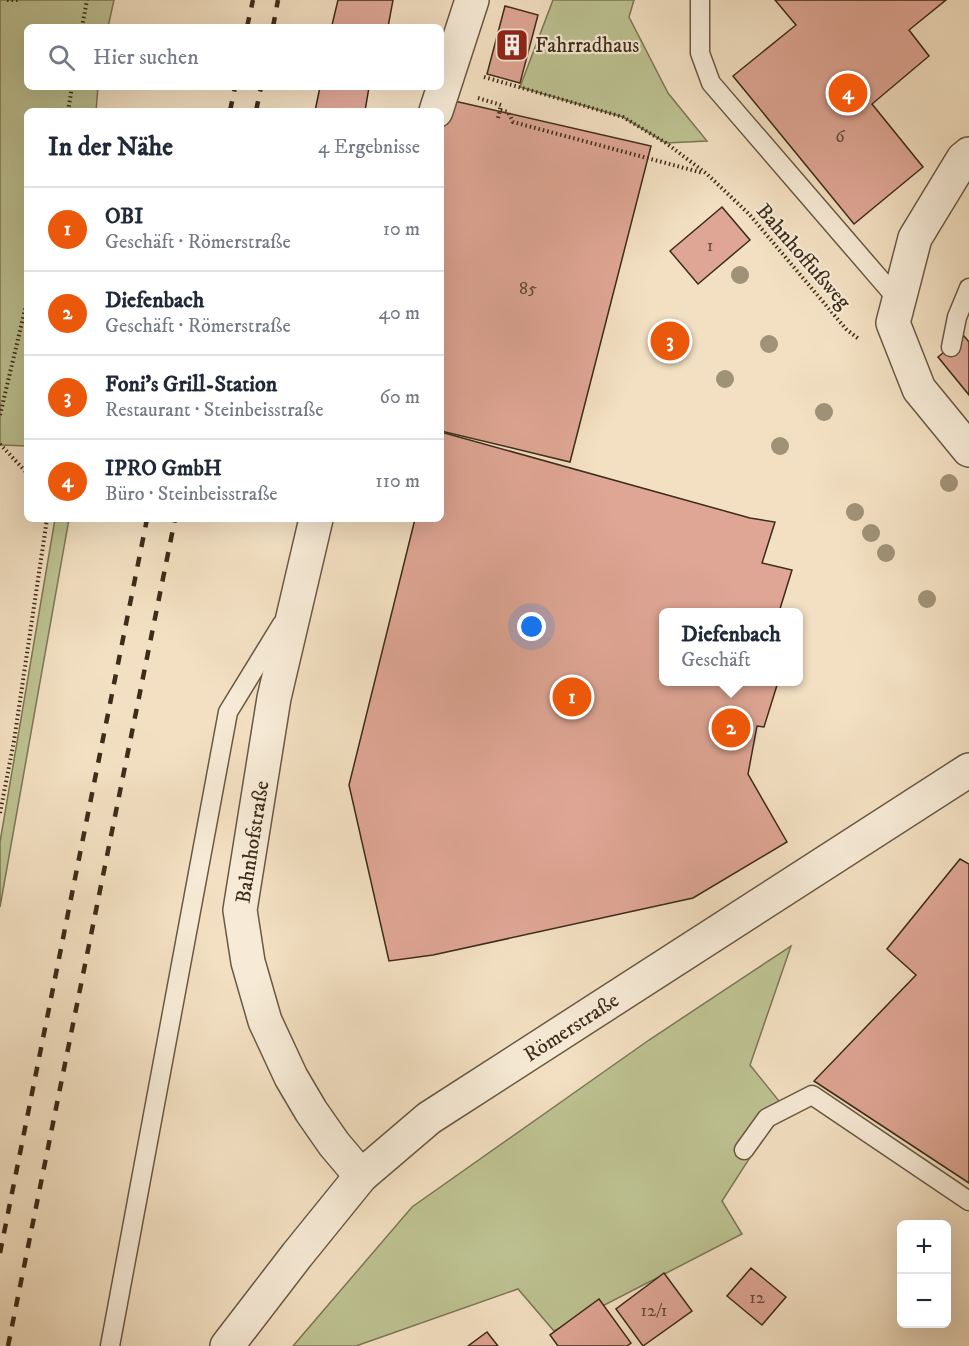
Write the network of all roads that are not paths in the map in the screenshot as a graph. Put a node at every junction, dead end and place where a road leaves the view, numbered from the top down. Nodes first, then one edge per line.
1 (472, 0) edge
2 (700, 0) edge
3 (444, 86) edge
4 (443, 90) edge
5 (437, 108) edge
6 (969, 154) edge
7 (969, 288) edge
8 (899, 301) junction
9 (951, 346) dead end
10 (969, 450) edge
11 (315, 522) edge
12 (297, 600) junction
13 (969, 770) edge
14 (744, 1150) dead end
15 (361, 1176) junction
16 (969, 1201) edge
17 (110, 1346) edge
18 (227, 1346) edge

1 - 3 street
2 - 8 lane
4 - 5 street
6 - 8 street
7 - 9 lane
8 - 10 street
11 - 12 street, Bahnhofstraße
12 - 15 street, Bahnhofstraße
12 - 17 lane
13 - 15 street, Römerstraße
14 - 16 lane
15 - 18 street, Römerstraße

